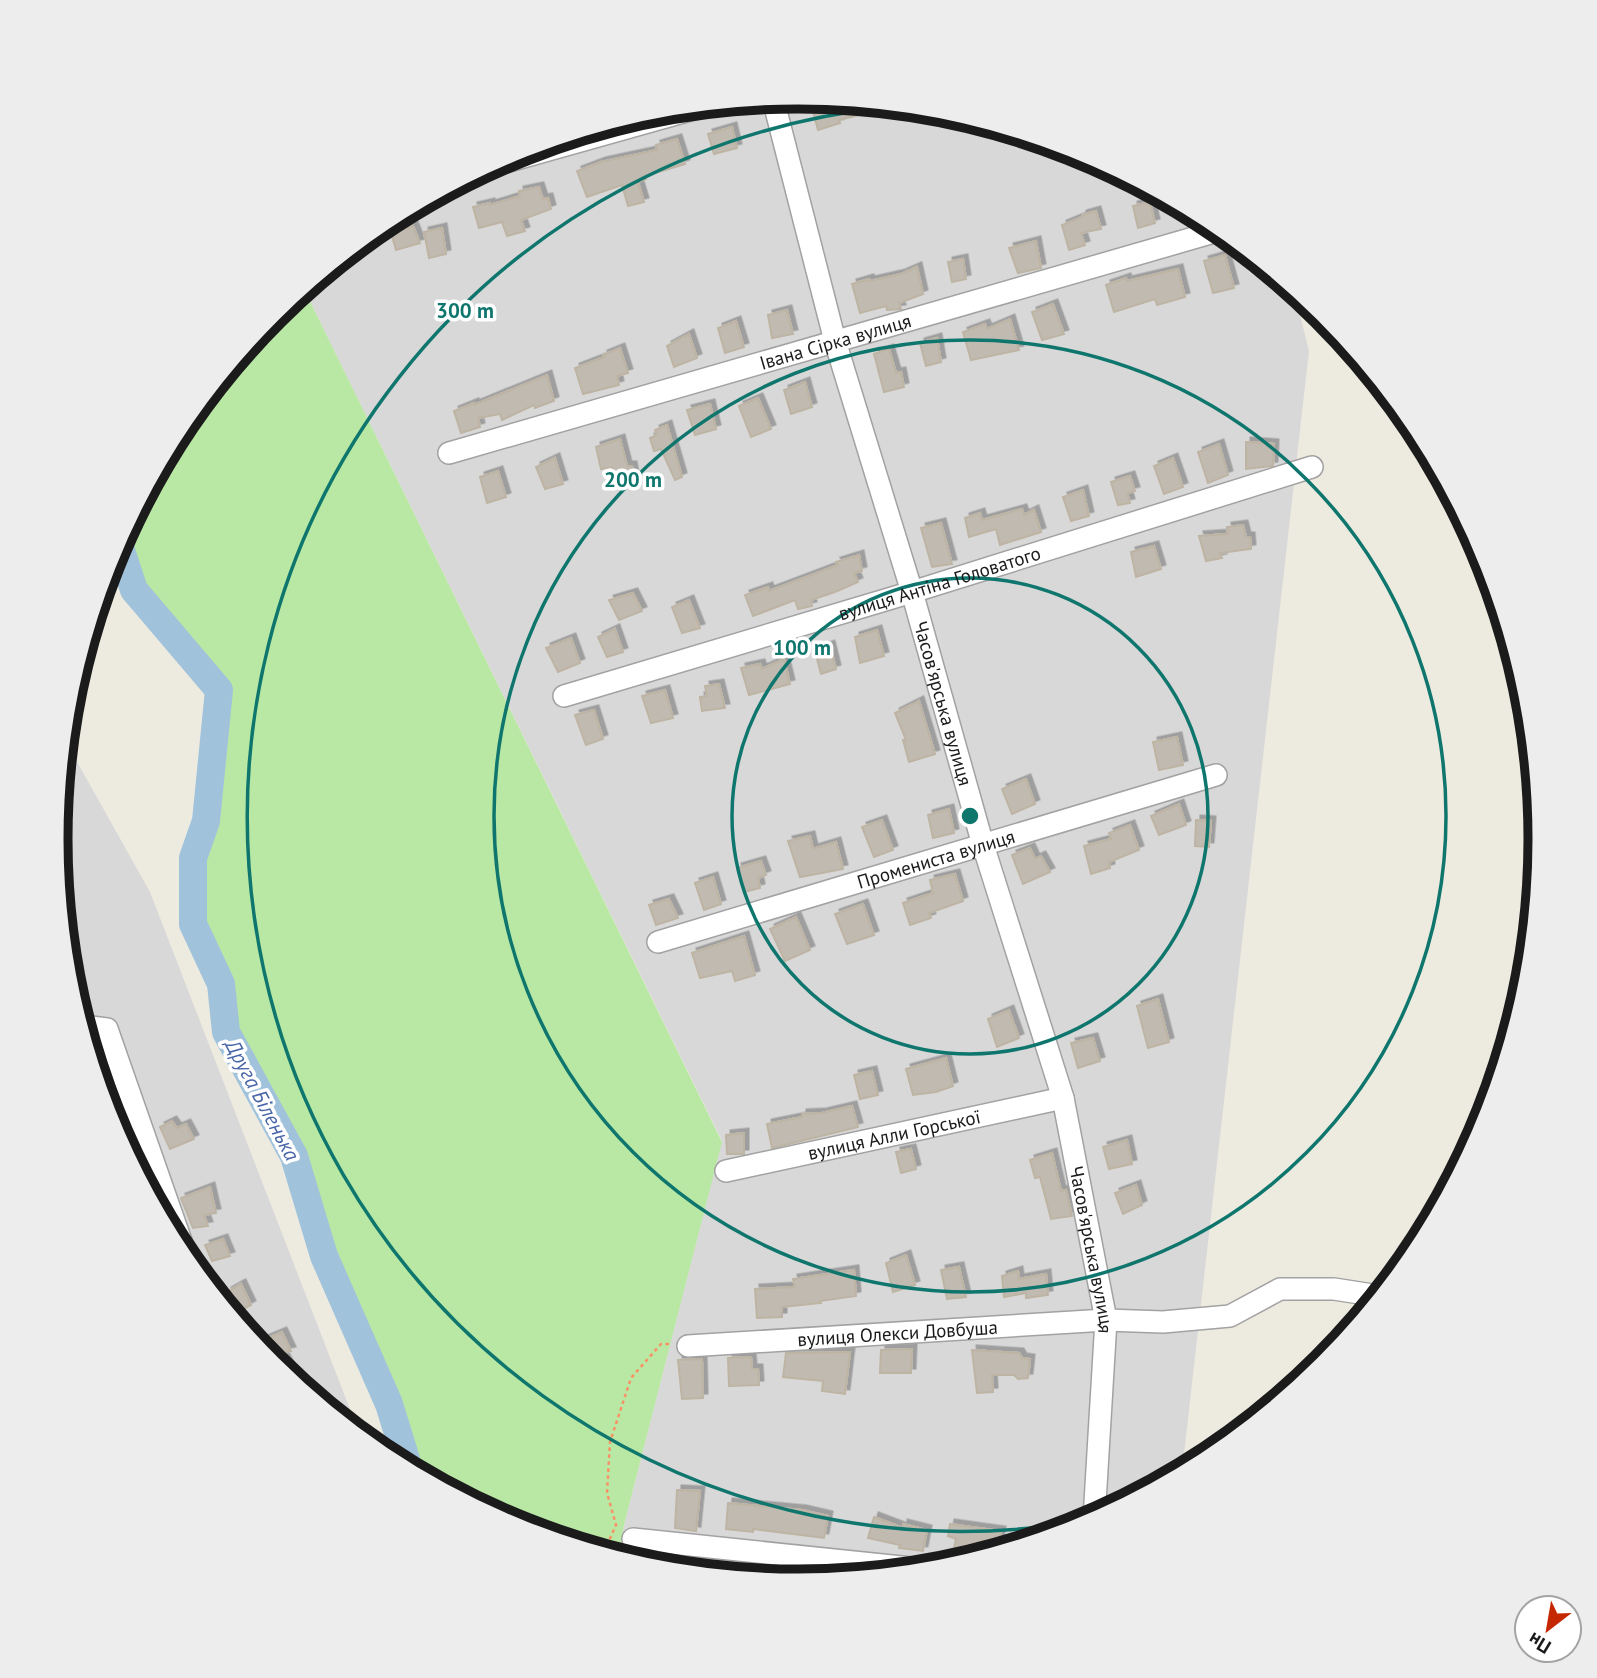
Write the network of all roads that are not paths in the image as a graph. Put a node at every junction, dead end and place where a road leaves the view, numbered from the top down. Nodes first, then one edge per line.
1 (776, 109) edge
2 (1207, 234) edge
3 (835, 341) junction
4 (449, 453) dead end
5 (1312, 467) dead end
6 (912, 592) junction
7 (564, 696) dead end
8 (1216, 775) dead end
9 (983, 845) junction
10 (658, 942) dead end
11 (93, 1027) edge
12 (1063, 1098) junction
13 (726, 1171) dead end
14 (171, 1212) edge
15 (1369, 1294) edge
16 (1107, 1320) junction
17 (688, 1346) road end
18 (1095, 1506) edge
19 (633, 1539) dead end
20 (879, 1565) edge

1 - 3 street, Часов'ярська вулиця
2 - 3 street, Івана Сірка вулиця
3 - 4 street, Івана Сірка вулиця
3 - 6 street, Часов'ярська вулиця
5 - 6 street, вулиця Антіна Головатого
6 - 7 street, вулиця Антіна Головатого
6 - 9 street, Часов'ярська вулиця
8 - 9 street, Промениста вулиця
9 - 10 street, Промениста вулиця
9 - 12 street, Часов'ярська вулиця
11 - 14 street
12 - 13 street, вулиця Алли Горської
12 - 16 street, Часов'ярська вулиця
15 - 16 street, вулиця Олекси Довбуша
16 - 17 street, вулиця Олекси Довбуша
16 - 18 street, Часов'ярська вулиця
19 - 20 street

